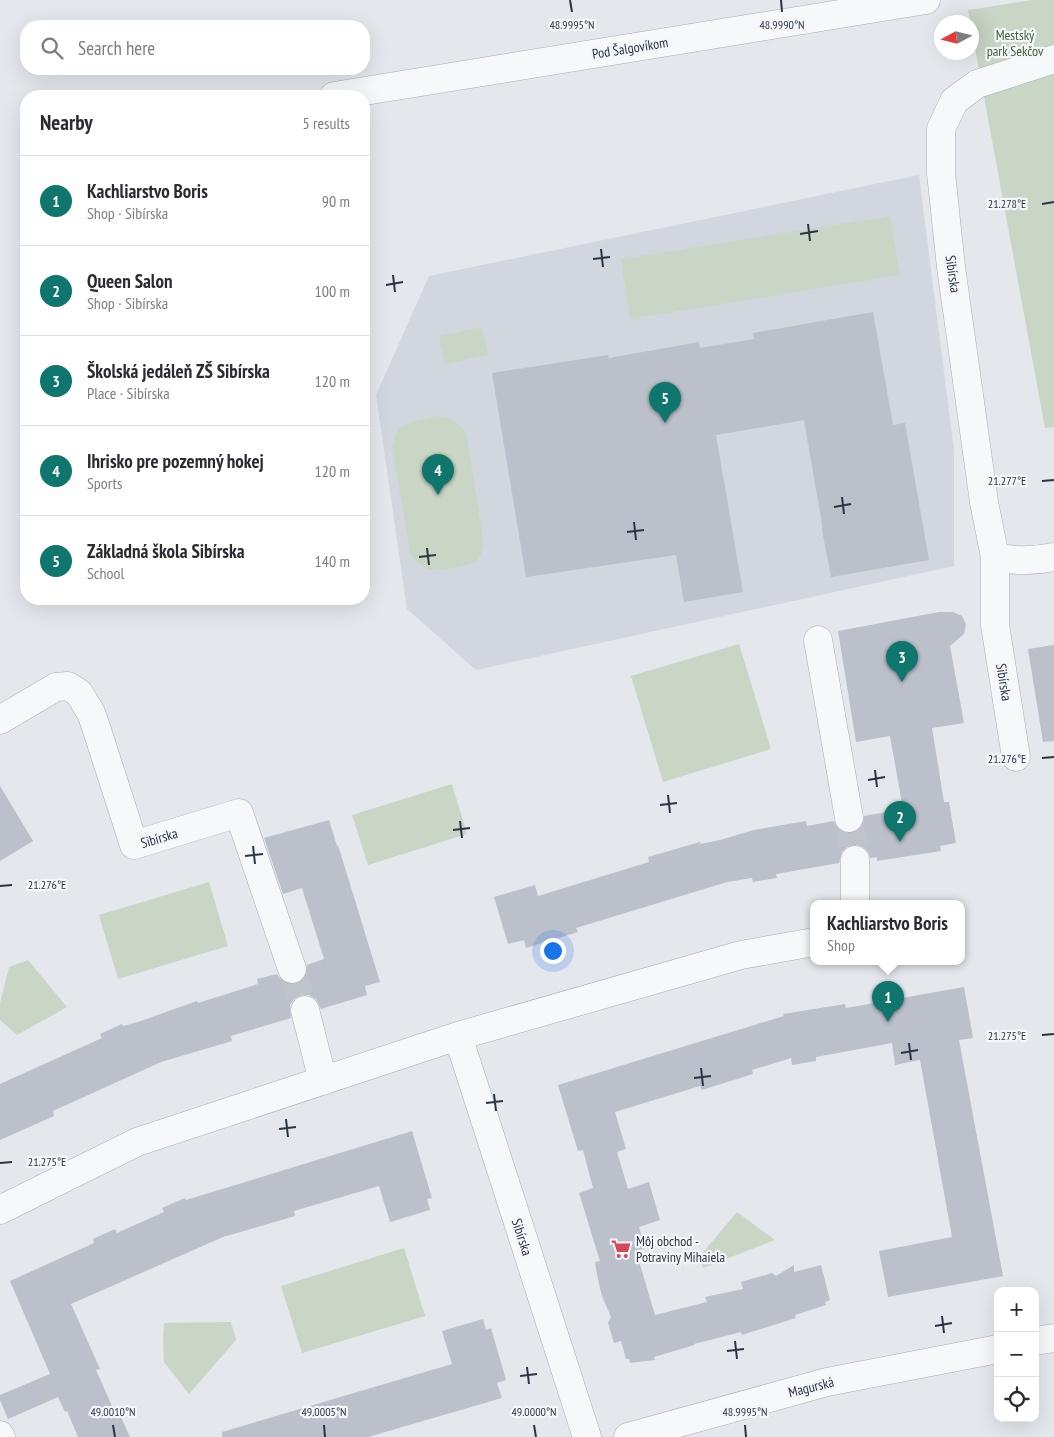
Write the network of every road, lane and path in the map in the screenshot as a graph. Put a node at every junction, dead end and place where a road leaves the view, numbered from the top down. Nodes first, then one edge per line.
1 (926, 0) edge
2 (1054, 59) edge
3 (370, 90) edge
4 (995, 557) junction
5 (1054, 557) edge
6 (818, 640) dead end
7 (0, 720) edge
8 (1015, 752) dead end
9 (849, 818) tunnel mouth
10 (855, 860) tunnel mouth
11 (856, 900) edge
12 (810, 943) edge
13 (292, 969) tunnel mouth
14 (305, 1010) tunnel mouth
15 (458, 1036) junction
16 (323, 1081) junction
17 (0, 1210) edge
18 (1054, 1338) edge
19 (1039, 1341) edge
20 (994, 1350) edge
21 (587, 1437) edge
22 (628, 1437) edge

1 - 3 street, Pod Šalgovíkom
2 - 4 street, Sibírska
4 - 5 street
4 - 8 street, Sibírska
6 - 9 street
7 - 13 street, Sibírska
10 - 11 street
12 - 15 street
14 - 16 street
15 - 16 street
15 - 21 street, Sibírska
16 - 17 street
18 - 19 street
20 - 22 street, Magurská

